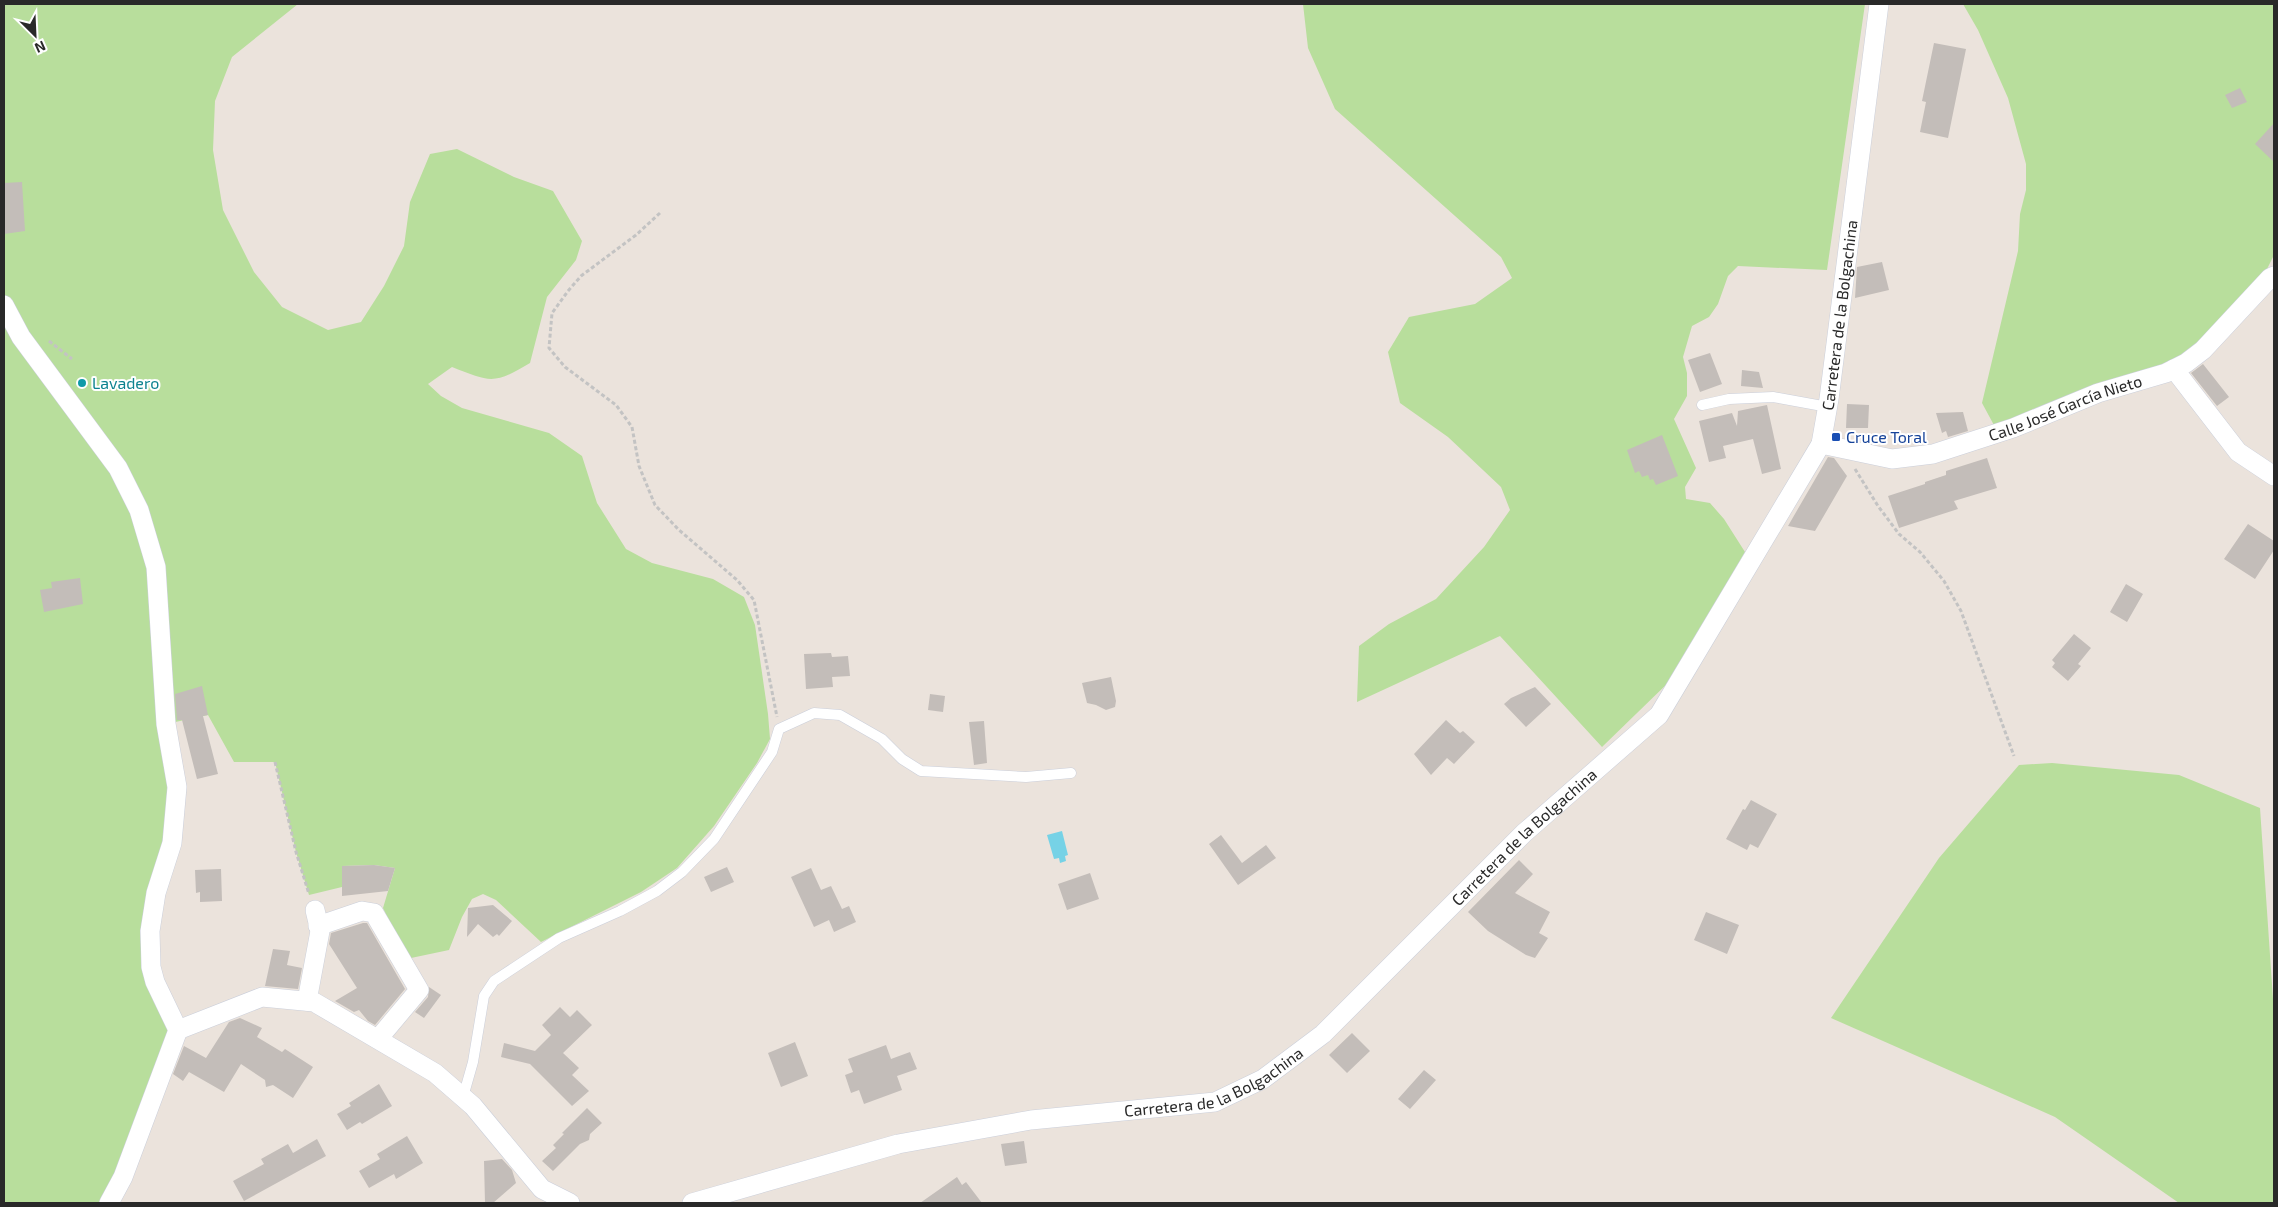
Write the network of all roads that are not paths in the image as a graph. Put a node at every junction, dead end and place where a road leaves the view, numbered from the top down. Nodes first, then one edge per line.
1 (1879, 4) edge
2 (2274, 276) edge
3 (4, 306) edge
4 (2174, 369) junction
5 (1702, 405) dead end
6 (1828, 407) junction
7 (1821, 444) junction
8 (2274, 476) edge
9 (1070, 773) dead end
10 (307, 1002) junction
11 (178, 1030) junction
12 (378, 1040) junction
13 (463, 1097) junction
14 (542, 1196) edge
15 (109, 1203) edge
16 (570, 1203) edge
17 (692, 1203) edge

1 - 6 street, Carretera de la Bolgachina
2 - 4 street, Calle José García Nieto
3 - 11 street
4 - 7 street, Calle José García Nieto
4 - 8 street
5 - 6 lane
6 - 7 street, Carretera de la Bolgachina
7 - 17 street, Carretera de la Bolgachina
9 - 13 lane
10 - 11 street
10 - 12 street
10 - 12 street
11 - 15 street
12 - 13 street
13 - 14 street
14 - 16 street

